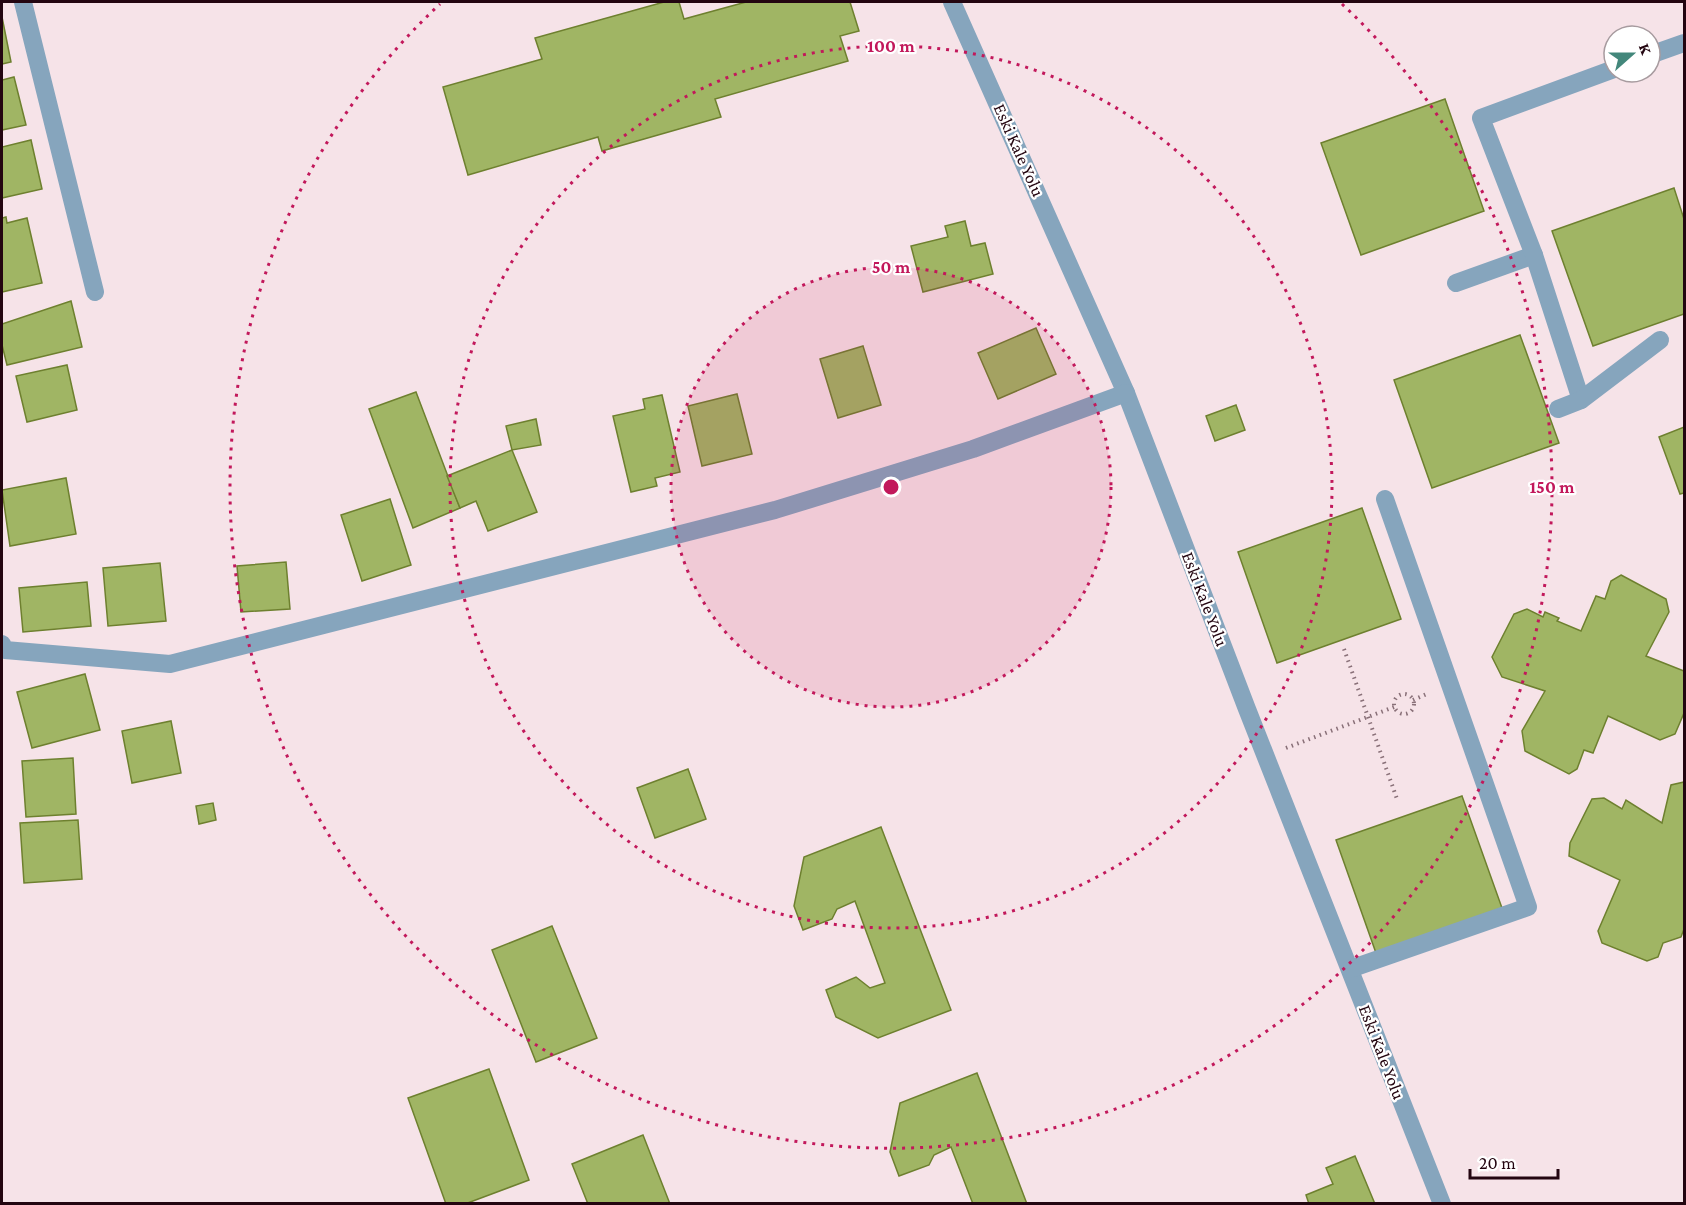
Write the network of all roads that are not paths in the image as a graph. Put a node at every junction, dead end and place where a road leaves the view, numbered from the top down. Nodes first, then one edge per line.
1 (23, 2) edge
2 (952, 2) edge
3 (1684, 43) edge
4 (1662, 51) edge
5 (1602, 73) edge
6 (1534, 255) junction
7 (1456, 283) dead end
8 (95, 292) dead end
9 (1660, 340) dead end
10 (1126, 393) junction
11 (1581, 400) junction
12 (1558, 409) dead end
13 (1385, 499) dead end
14 (2, 644) edge
15 (1350, 969) junction
16 (1442, 1203) edge

1 - 8 street
2 - 10 street, Eski Kale Yolu
3 - 4 street
5 - 6 street
6 - 7 street
6 - 11 street
9 - 11 street
10 - 14 street
10 - 15 street, Eski Kale Yolu
11 - 12 street
13 - 15 street
15 - 16 street, Eski Kale Yolu

